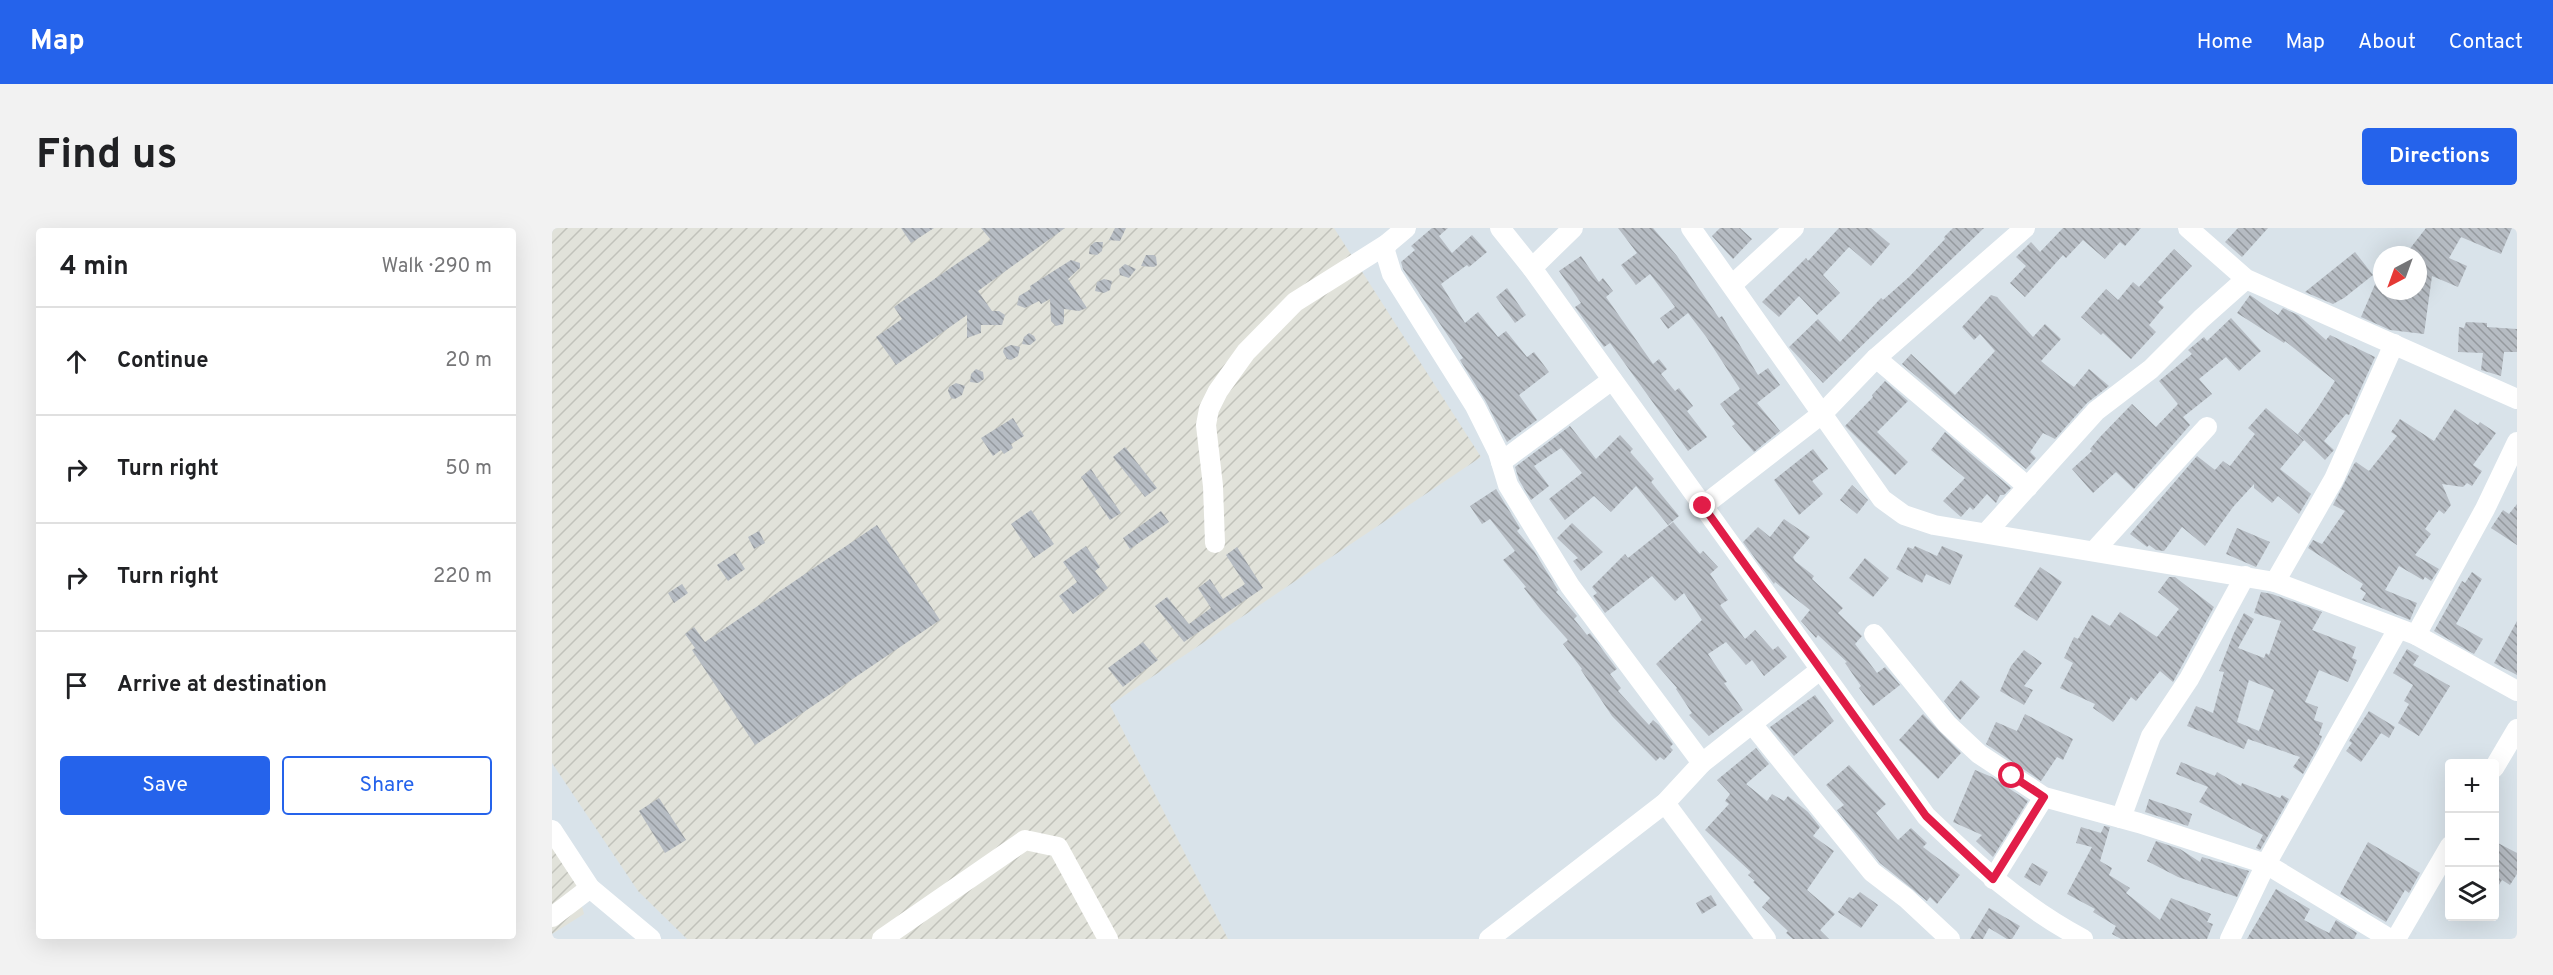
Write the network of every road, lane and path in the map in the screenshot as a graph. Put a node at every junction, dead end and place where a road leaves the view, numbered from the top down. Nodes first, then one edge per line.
1 (1406, 228) edge
2 (1500, 228) edge
3 (1573, 228) edge
4 (1691, 228) edge
5 (1794, 228) edge
6 (2025, 228) edge
7 (2188, 228) edge
8 (1387, 244) junction
9 (1532, 268) junction
10 (2246, 279) junction
11 (1732, 285) junction
12 (2394, 345) junction
13 (1876, 358) junction
14 (1612, 380) junction
15 (2517, 399) edge
16 (1823, 413) junction
17 (2207, 427) dead end
18 (2517, 442) edge
19 (1501, 462) junction
20 (2028, 487) junction
21 (1703, 506) junction
22 (1986, 533) junction
23 (1215, 543) dead end
24 (2094, 551) junction
25 (2245, 576) junction
26 (2275, 582) junction
27 (2407, 632) junction
28 (1874, 634) dead end
29 (1820, 670) junction
30 (2517, 691) edge
31 (1752, 724) junction
32 (2517, 729) edge
33 (2499, 760) edge
34 (1702, 763) junction
35 (2044, 797) junction
36 (1665, 803) junction
37 (2121, 818) junction
38 (552, 830) edge
39 (2445, 855) edge
40 (2266, 864) junction
41 (1993, 879) junction
42 (590, 888) junction
43 (552, 917) edge
44 (651, 939) edge
45 (882, 939) edge
46 (1108, 939) edge
47 (1489, 939) edge
48 (1766, 939) edge
49 (1950, 939) edge
50 (2083, 939) edge
51 (2230, 939) edge
52 (2390, 939) edge
53 (2396, 939) edge

1 - 8 street
2 - 9 street
3 - 9 street
4 - 11 street
5 - 11 street
6 - 13 street
7 - 10 street
8 - 19 street
8 - 23 street
9 - 14 street
10 - 12 street
10 - 20 street
11 - 16 street
12 - 15 street
12 - 26 street
13 - 16 street
13 - 20 street
14 - 19 street
14 - 21 street
16 - 21 street
16 - 22 street
17 - 24 street
18 - 27 street
19 - 34 street
20 - 22 street
21 - 29 street
22 - 24 street
24 - 25 street
25 - 26 street
25 - 37 street
26 - 27 street
27 - 30 street
27 - 40 street
28 - 35 street
29 - 31 street
29 - 41 street
31 - 34 street
31 - 49 street
32 - 33 street
34 - 36 street
35 - 37 street
35 - 41 street
36 - 47 street
36 - 48 street
37 - 40 street
38 - 42 street
39 - 53 street
40 - 51 street
40 - 52 street
41 - 50 street
42 - 43 street
42 - 44 street
45 - 46 street

